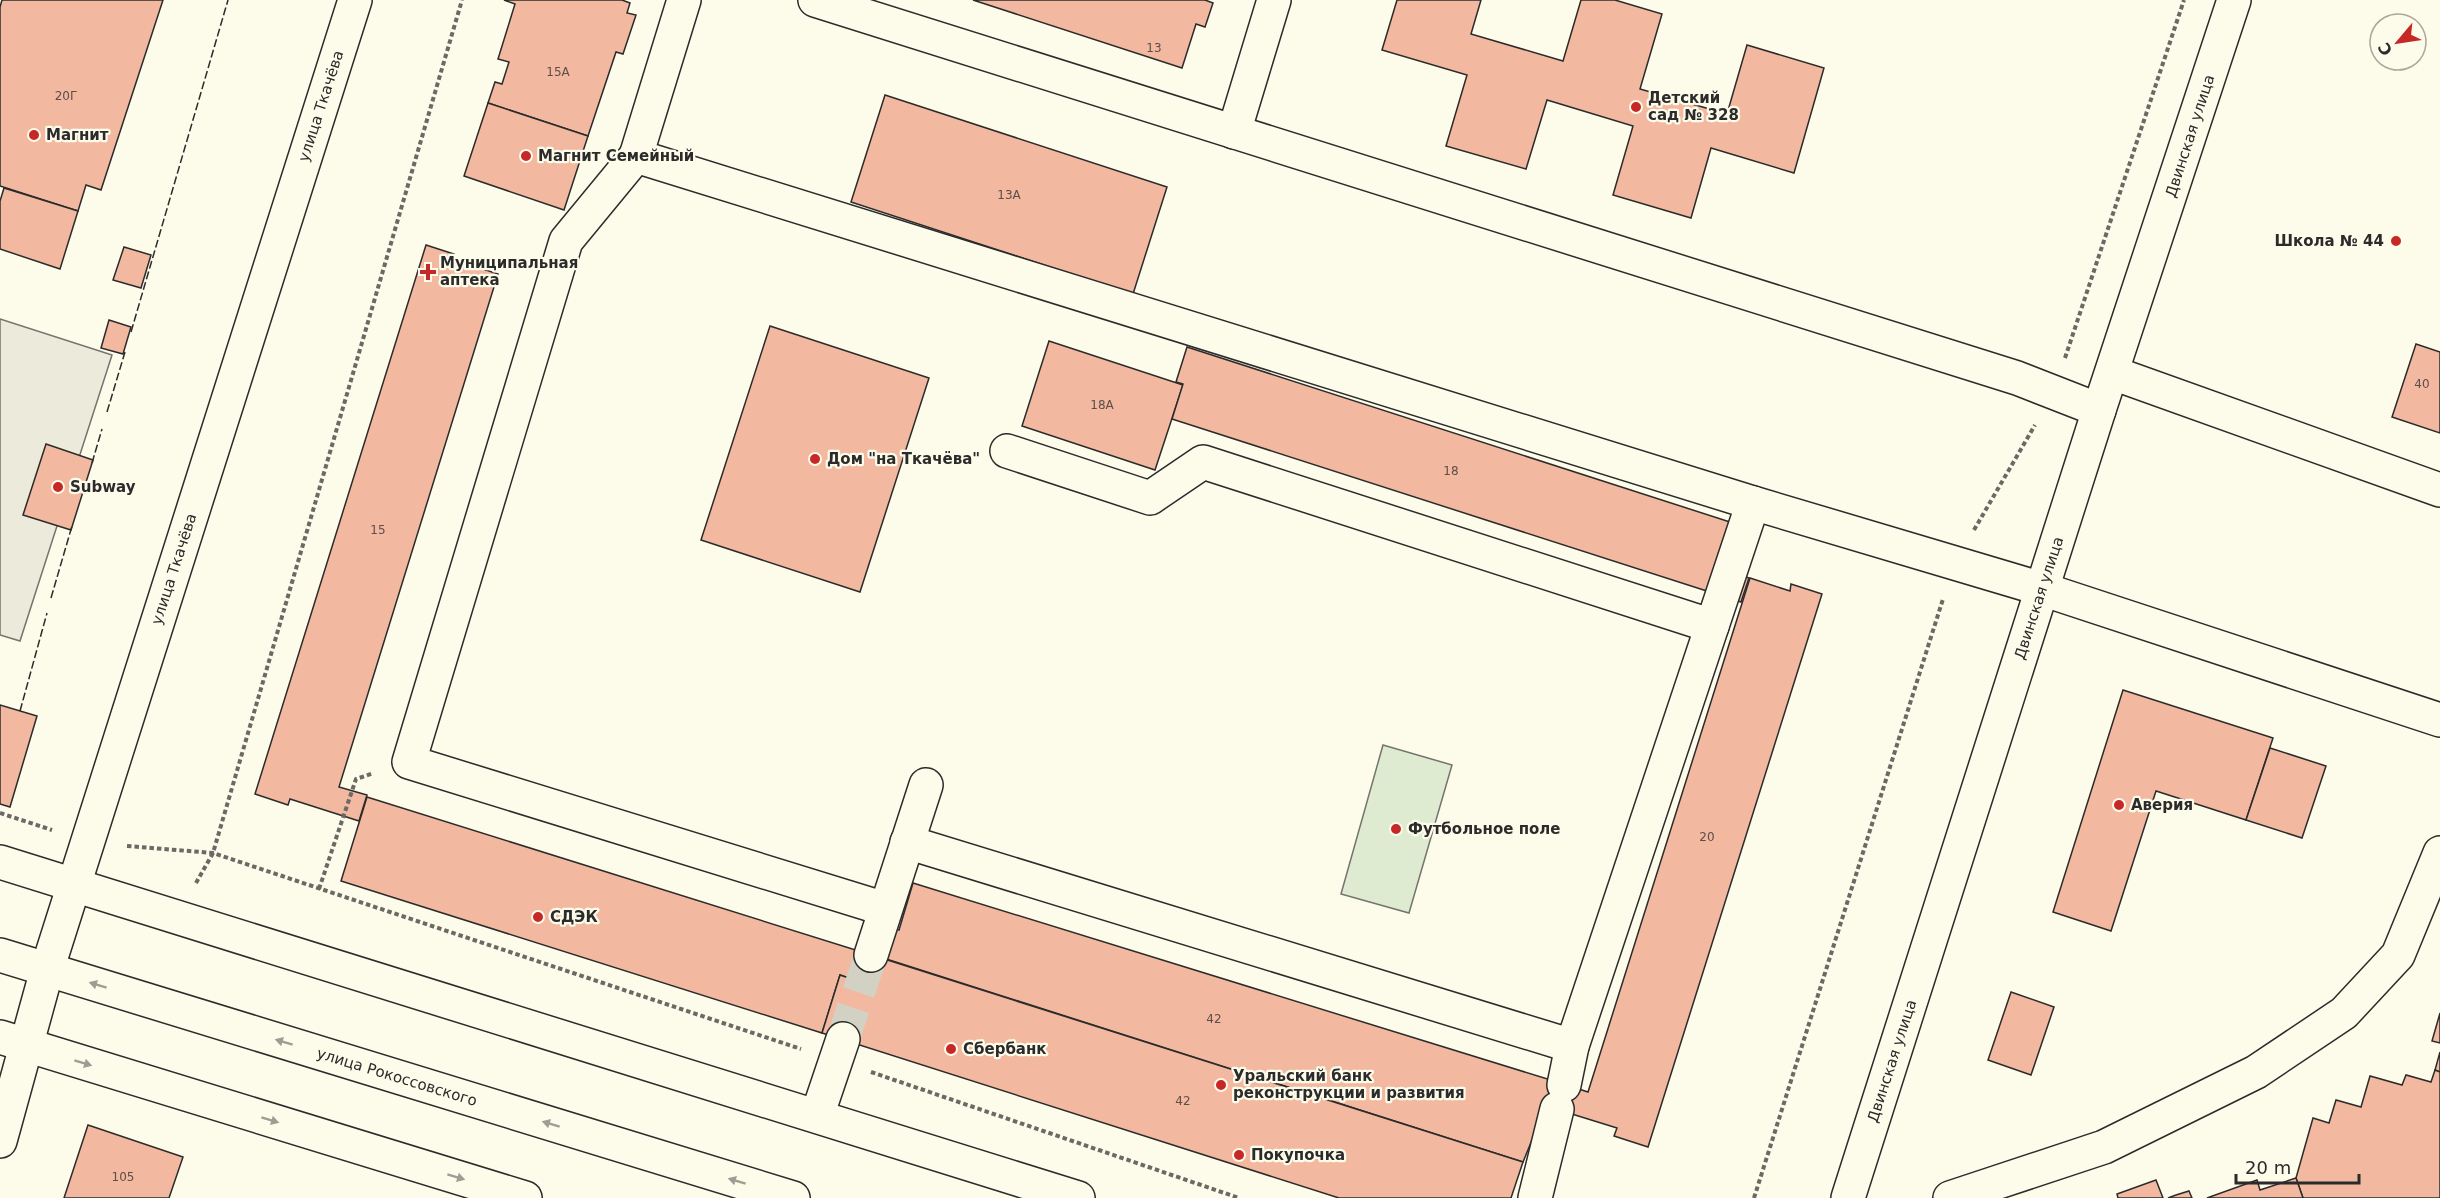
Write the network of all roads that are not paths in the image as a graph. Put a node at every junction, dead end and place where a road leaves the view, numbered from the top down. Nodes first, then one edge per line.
1 (355, 0) edge
2 (684, 0) edge
3 (815, 0) edge
4 (1274, 0) edge
5 (2234, 0) edge
6 (1234, 132) junction
7 (636, 156) junction
8 (2113, 373) junction
9 (2099, 410) junction
10 (1007, 451) dead end
11 (2440, 490) edge
12 (1753, 503) junction
13 (2042, 589) junction
14 (1712, 626) junction
15 (2440, 720) edge
16 (926, 785) dead end
17 (907, 842) junction
18 (2440, 853) edge
19 (0, 862) edge
20 (74, 884) junction
21 (885, 909) junction
22 (0, 955) edge
23 (871, 955) tunnel mouth
24 (47, 970) junction
25 (14, 1041) edge
26 (1572, 1046) junction
27 (839, 1050) tunnel mouth
28 (817, 1116) junction
29 (0, 1141) edge
30 (525, 1198) edge
31 (793, 1198) edge
32 (1078, 1198) edge
33 (1535, 1198) edge
34 (1848, 1198) edge
35 (1950, 1198) edge

1 - 20 main road, улица Ткачёва
2 - 7 main road
3 - 6 main road
4 - 6 main road
5 - 8 main road, Двинская улица
6 - 9 main road
7 - 12 main road
7 - 21 main road
8 - 9 main road, Двинская улица
8 - 11 main road
9 - 13 main road, Двинская улица
10 - 14 main road
12 - 13 main road
12 - 14 main road
13 - 15 main road
13 - 34 main road, Двинская улица
14 - 26 main road
16 - 17 main road
17 - 21 main road
17 - 26 main road
18 - 35 main road
19 - 20 main road
20 - 24 main road, улица Ткачёва
20 - 28 main road
21 - 23 main road
22 - 24 main road, улица Рокоссовского
24 - 25 main road, улица Ткачёва
31 -> 24 main road, улица Рокоссовского
25 - 29 main road, улица Ткачёва
25 -> 30 main road
26 - 33 main road
27 - 28 main road
28 - 32 main road

